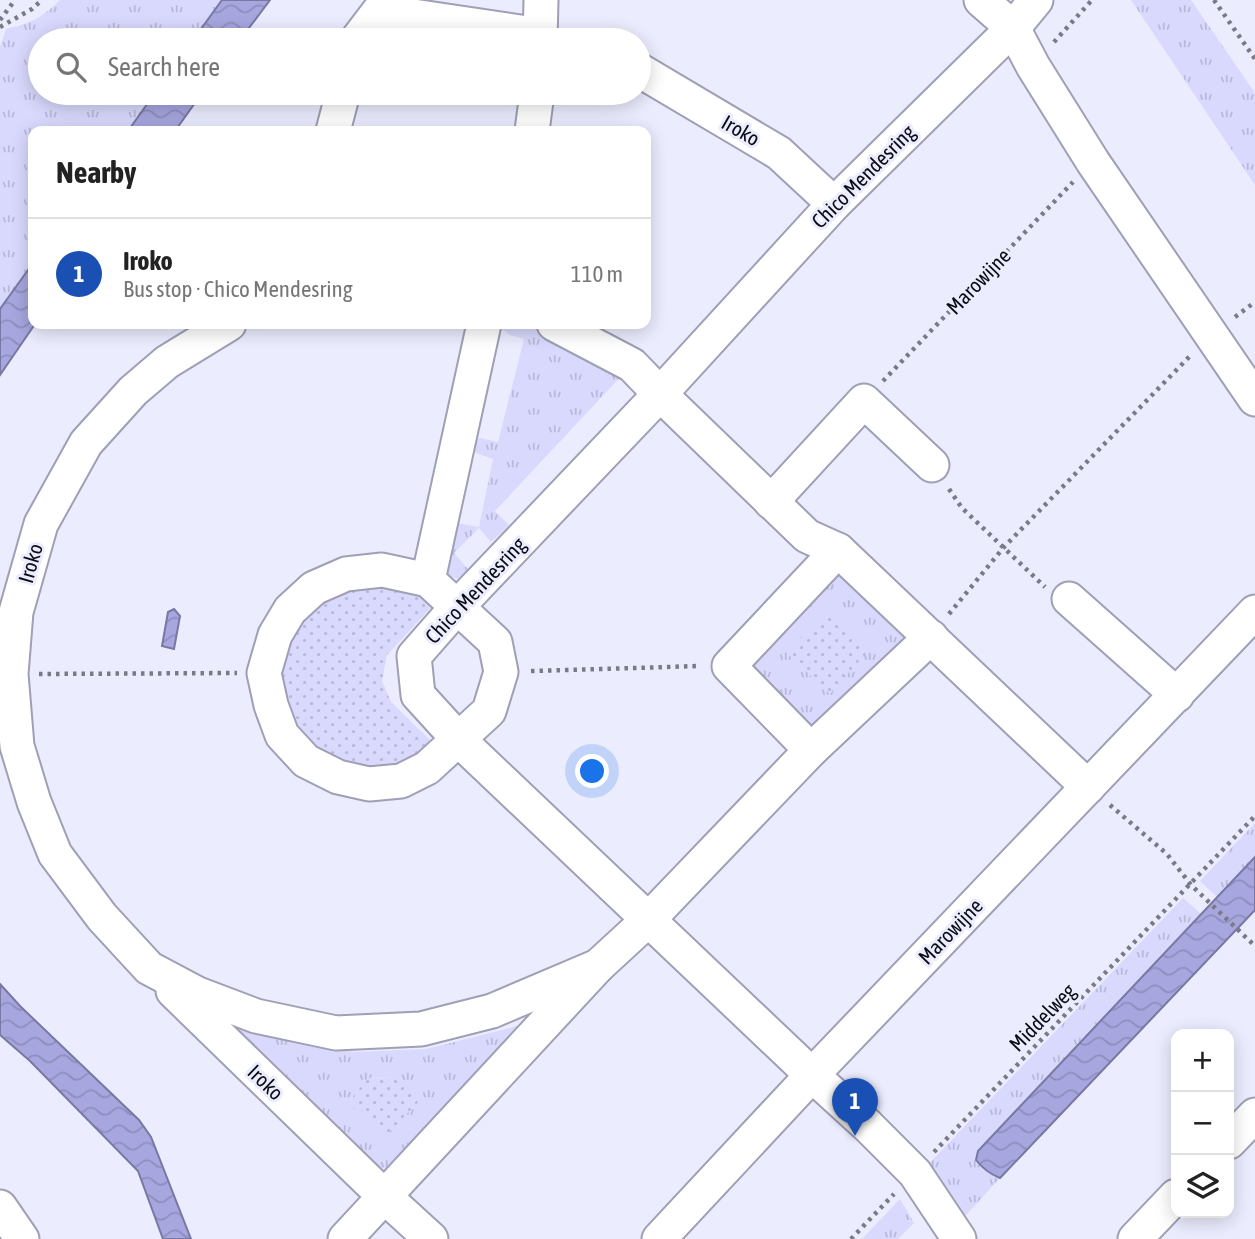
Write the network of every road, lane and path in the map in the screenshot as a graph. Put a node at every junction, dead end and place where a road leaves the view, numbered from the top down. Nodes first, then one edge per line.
1 (15, 0) edge
2 (42, 0) edge
3 (541, 0) edge
4 (981, 0) edge
5 (1036, 0) edge
6 (1092, 0) edge
7 (1214, 0) edge
8 (0, 20) edge
9 (0, 27) edge
10 (366, 28) edge
11 (480, 28) edge
12 (540, 28) edge
13 (1013, 28) junction
14 (1255, 59) edge
15 (1033, 66) junction
16 (651, 77) edge
17 (339, 105) edge
18 (535, 105) edge
19 (334, 126) edge
20 (533, 126) edge
21 (1093, 162) junction
22 (834, 204) junction
23 (221, 329) edge
24 (483, 329) edge
25 (564, 329) edge
26 (1211, 334) junction
27 (660, 394) junction
28 (1255, 399) edge
29 (864, 401) junction
30 (932, 465) joint
31 (771, 502) junction
32 (1004, 547) junction
33 (838, 550) junction
34 (428, 580) junction
35 (1069, 599) joint
36 (457, 607) junction
37 (1255, 612) edge
38 (931, 637) junction
39 (729, 666) junction
40 (501, 672) junction
41 (264, 673) junction
42 (10, 674) junction
43 (1177, 695) junction
44 (459, 740) junction
45 (811, 750) junction
46 (1088, 787) junction
47 (1255, 816) edge
48 (1191, 884) junction
49 (648, 920) junction
50 (1255, 946) edge
51 (598, 967) junction
52 (149, 968) junction
53 (812, 1075) junction
54 (1255, 1115) edge
55 (1234, 1137) edge
56 (915, 1172) junction
57 (384, 1196) junction
58 (1171, 1201) edge
59 (0, 1207) edge
60 (22, 1239) edge
61 (345, 1239) edge
62 (431, 1239) edge
63 (659, 1239) edge
64 (851, 1239) edge
65 (959, 1239) edge
66 (1135, 1239) edge

1 - 8 path
2 - 9 path
3 - 12 street
4 - 13 street
5 - 13 street, Chico Mendesring
6 - 15 path
7 - 14 path
10 - 11 street
13 - 15 street
13 - 22 street, Chico Mendesring
15 - 21 street
16 - 22 street, Iroko
17 - 19 street
18 - 20 street
21 - 26 street
21 - 29 path, Marowijne
22 - 27 street, Chico Mendesring
23 - 42 street, Iroko
24 - 34 street
25 - 27 street
26 - 28 street
26 - 32 path
27 - 31 street
27 - 36 street, Chico Mendesring
29 - 30 street
29 - 31 street
30 - 32 path
31 - 33 street
32 - 35 path
32 - 38 path
33 - 38 street
33 - 39 street
34 - 36 street
34 - 41 street
35 - 43 street
36 - 40 street
36 - 44 street, Chico Mendesring
37 - 43 street, Marowijne
38 - 45 street
38 - 46 street
39 - 40 path
39 - 45 street
40 - 44 street
41 - 42 path
41 - 44 street
42 - 52 street, Iroko
43 - 46 street, Marowijne
44 - 49 street, Chico Mendesring
45 - 49 street
46 - 48 path
46 - 53 street, Marowijne
47 - 48 path, Middelweg
48 - 50 path
48 - 56 path, Middelweg
49 - 51 street, Iroko
49 - 53 street, Chico Mendesring
51 - 52 street, Iroko
51 - 57 street, Iroko
52 - 57 street, Iroko
53 - 56 street, Chico Mendesring
53 - 63 street
54 - 55 street
56 - 64 path, Middelweg
56 - 65 street, Chico Mendesring
57 - 61 street, Iroko
57 - 62 street, Iroko
58 - 66 street
59 - 60 street

